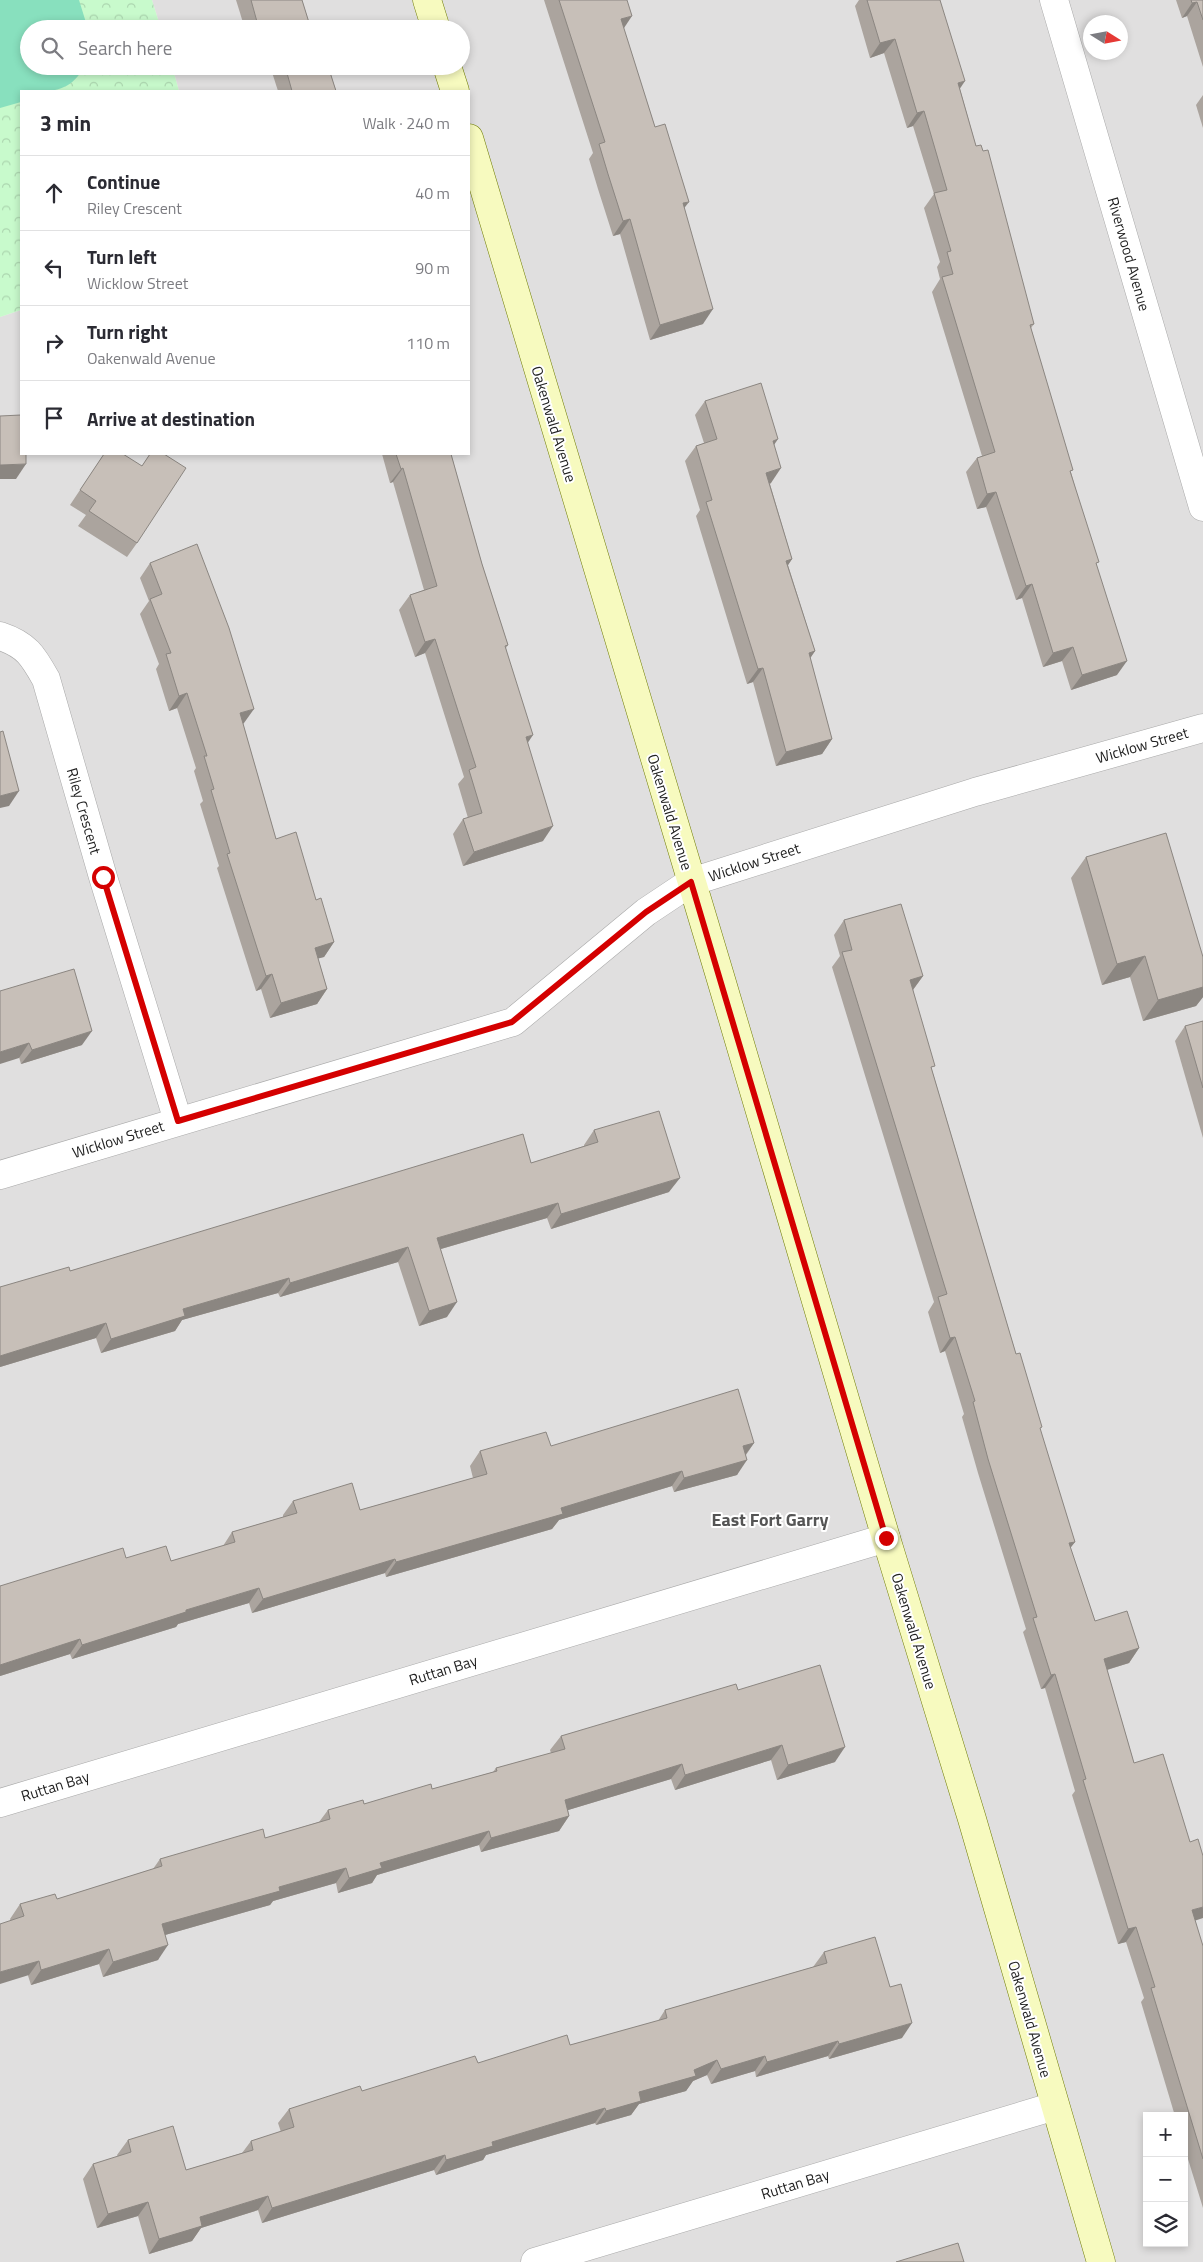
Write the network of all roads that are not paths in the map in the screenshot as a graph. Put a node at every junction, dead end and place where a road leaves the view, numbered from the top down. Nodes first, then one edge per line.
1 (427, 0) edge
2 (1054, 0) edge
3 (433, 20) edge
4 (450, 75) edge
5 (455, 90) edge
6 (470, 141) edge
7 (1203, 507) edge
8 (0, 636) edge
9 (1203, 728) edge
10 (691, 882) junction
11 (178, 1121) junction
12 (0, 1175) edge
13 (886, 1538) junction
14 (0, 1803) edge
15 (1054, 2106) junction
16 (535, 2262) edge
17 (1102, 2262) edge

1 - 3 street
2 - 7 street, Riverwood Avenue
4 - 5 street
6 - 10 street, Oakenwald Avenue
8 - 11 street, Riley Crescent
9 - 10 street, Wicklow Street
10 - 11 street, Wicklow Street
10 - 13 street, Oakenwald Avenue
11 - 12 street, Wicklow Street
13 - 14 street, Ruttan Bay
13 - 15 street, Oakenwald Avenue
15 - 16 street, Ruttan Bay
15 - 17 street, Oakenwald Avenue

